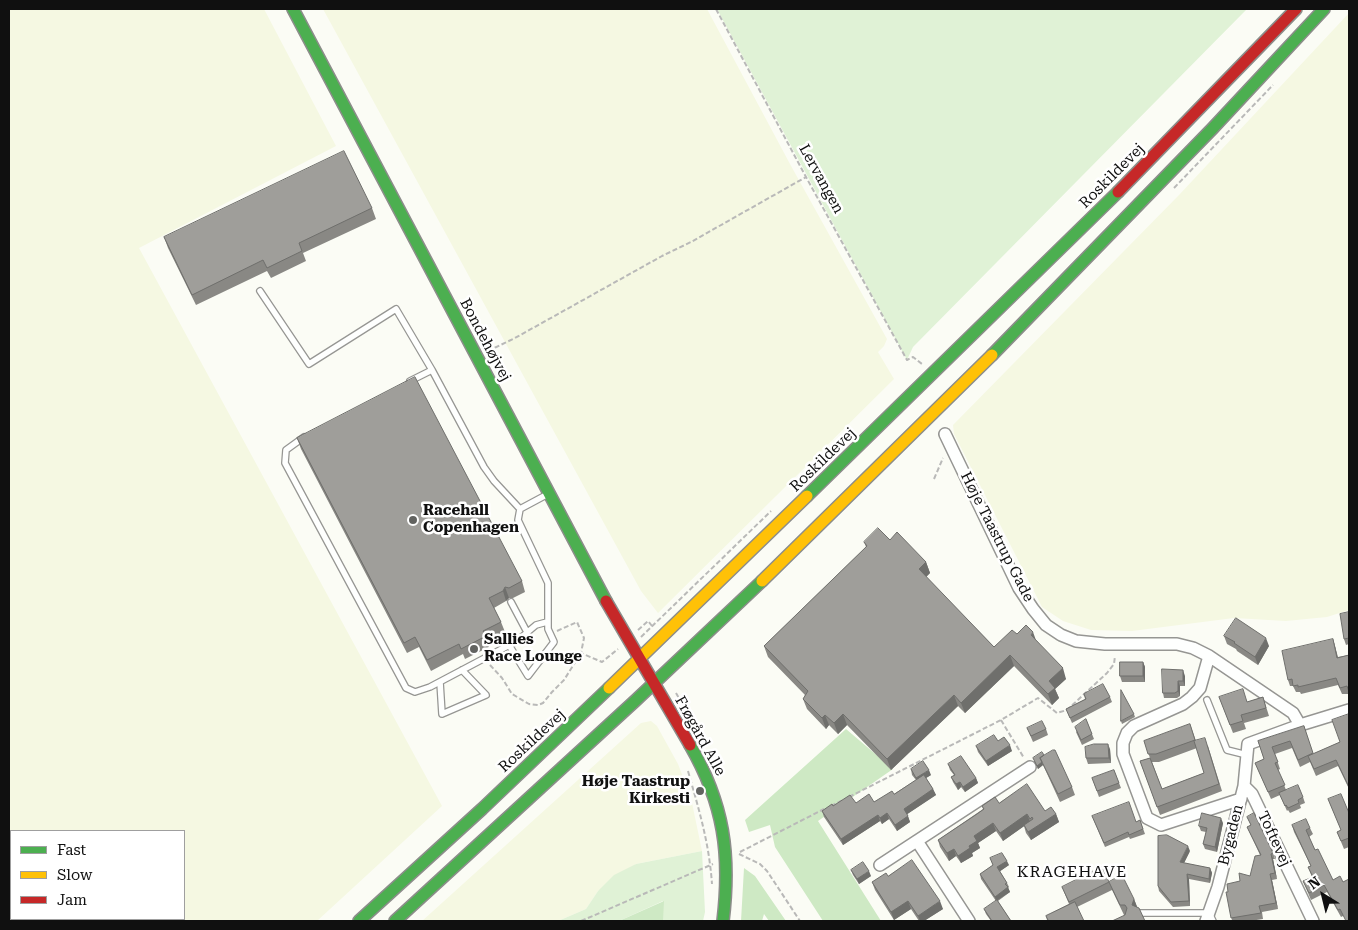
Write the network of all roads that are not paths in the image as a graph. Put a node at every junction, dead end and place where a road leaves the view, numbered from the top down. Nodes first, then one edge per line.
1 (293, 9) edge
2 (1296, 9) edge
3 (1324, 9) edge
4 (260, 291) dead end
5 (432, 370) junction
6 (402, 385) edge
7 (314, 431) edge
8 (947, 438) road end
9 (550, 493) junction
10 (520, 509) junction
11 (511, 602) dead end
12 (547, 622) junction
13 (527, 632) junction
14 (509, 645) junction
15 (1209, 656) junction
16 (640, 659) junction
17 (462, 670) junction
18 (440, 682) junction
19 (654, 684) junction
20 (1207, 700) dead end
21 (1349, 710) edge
22 (1300, 725) junction
23 (1246, 755) junction
24 (1030, 767) road end
25 (1244, 786) junction
26 (1240, 799) junction
27 (917, 841) junction
28 (880, 865) dead end
29 (1140, 913) edge
30 (1209, 919) edge
31 (359, 921) edge
32 (395, 921) edge
33 (723, 921) edge
34 (969, 921) edge
35 (1313, 921) edge

1 - 9 main road, Bondehøjvej
2 - 16 main road, Roskildevej
3 - 19 main road
4 - 5 lane
5 - 6 lane
5 - 10 lane
7 - 18 lane
8 - 15 street, Høje Taastrup Gade
9 - 10 lane
9 - 16 main road, Bondehøjvej
10 - 12 lane
11 - 13 lane
12 - 13 lane
12 - 14 lane
13 - 14 lane
14 - 17 lane
15 - 22 street, Høje Taastrup Gade
15 - 26 street
16 - 19 main road, Bondehøjvej
16 - 31 main road, Roskildevej
17 - 18 lane
17 - 18 lane
19 - 32 main road
19 - 33 main road, Frøgård Alle
20 - 23 lane
21 - 22 street
22 - 23 street
23 - 25 street, Bygaden
24 - 27 street
25 - 26 street, Bygaden
25 - 35 street, Toftevej
26 - 30 street, Bygaden
27 - 28 street
27 - 34 street
29 - 30 lane, Bygaden

